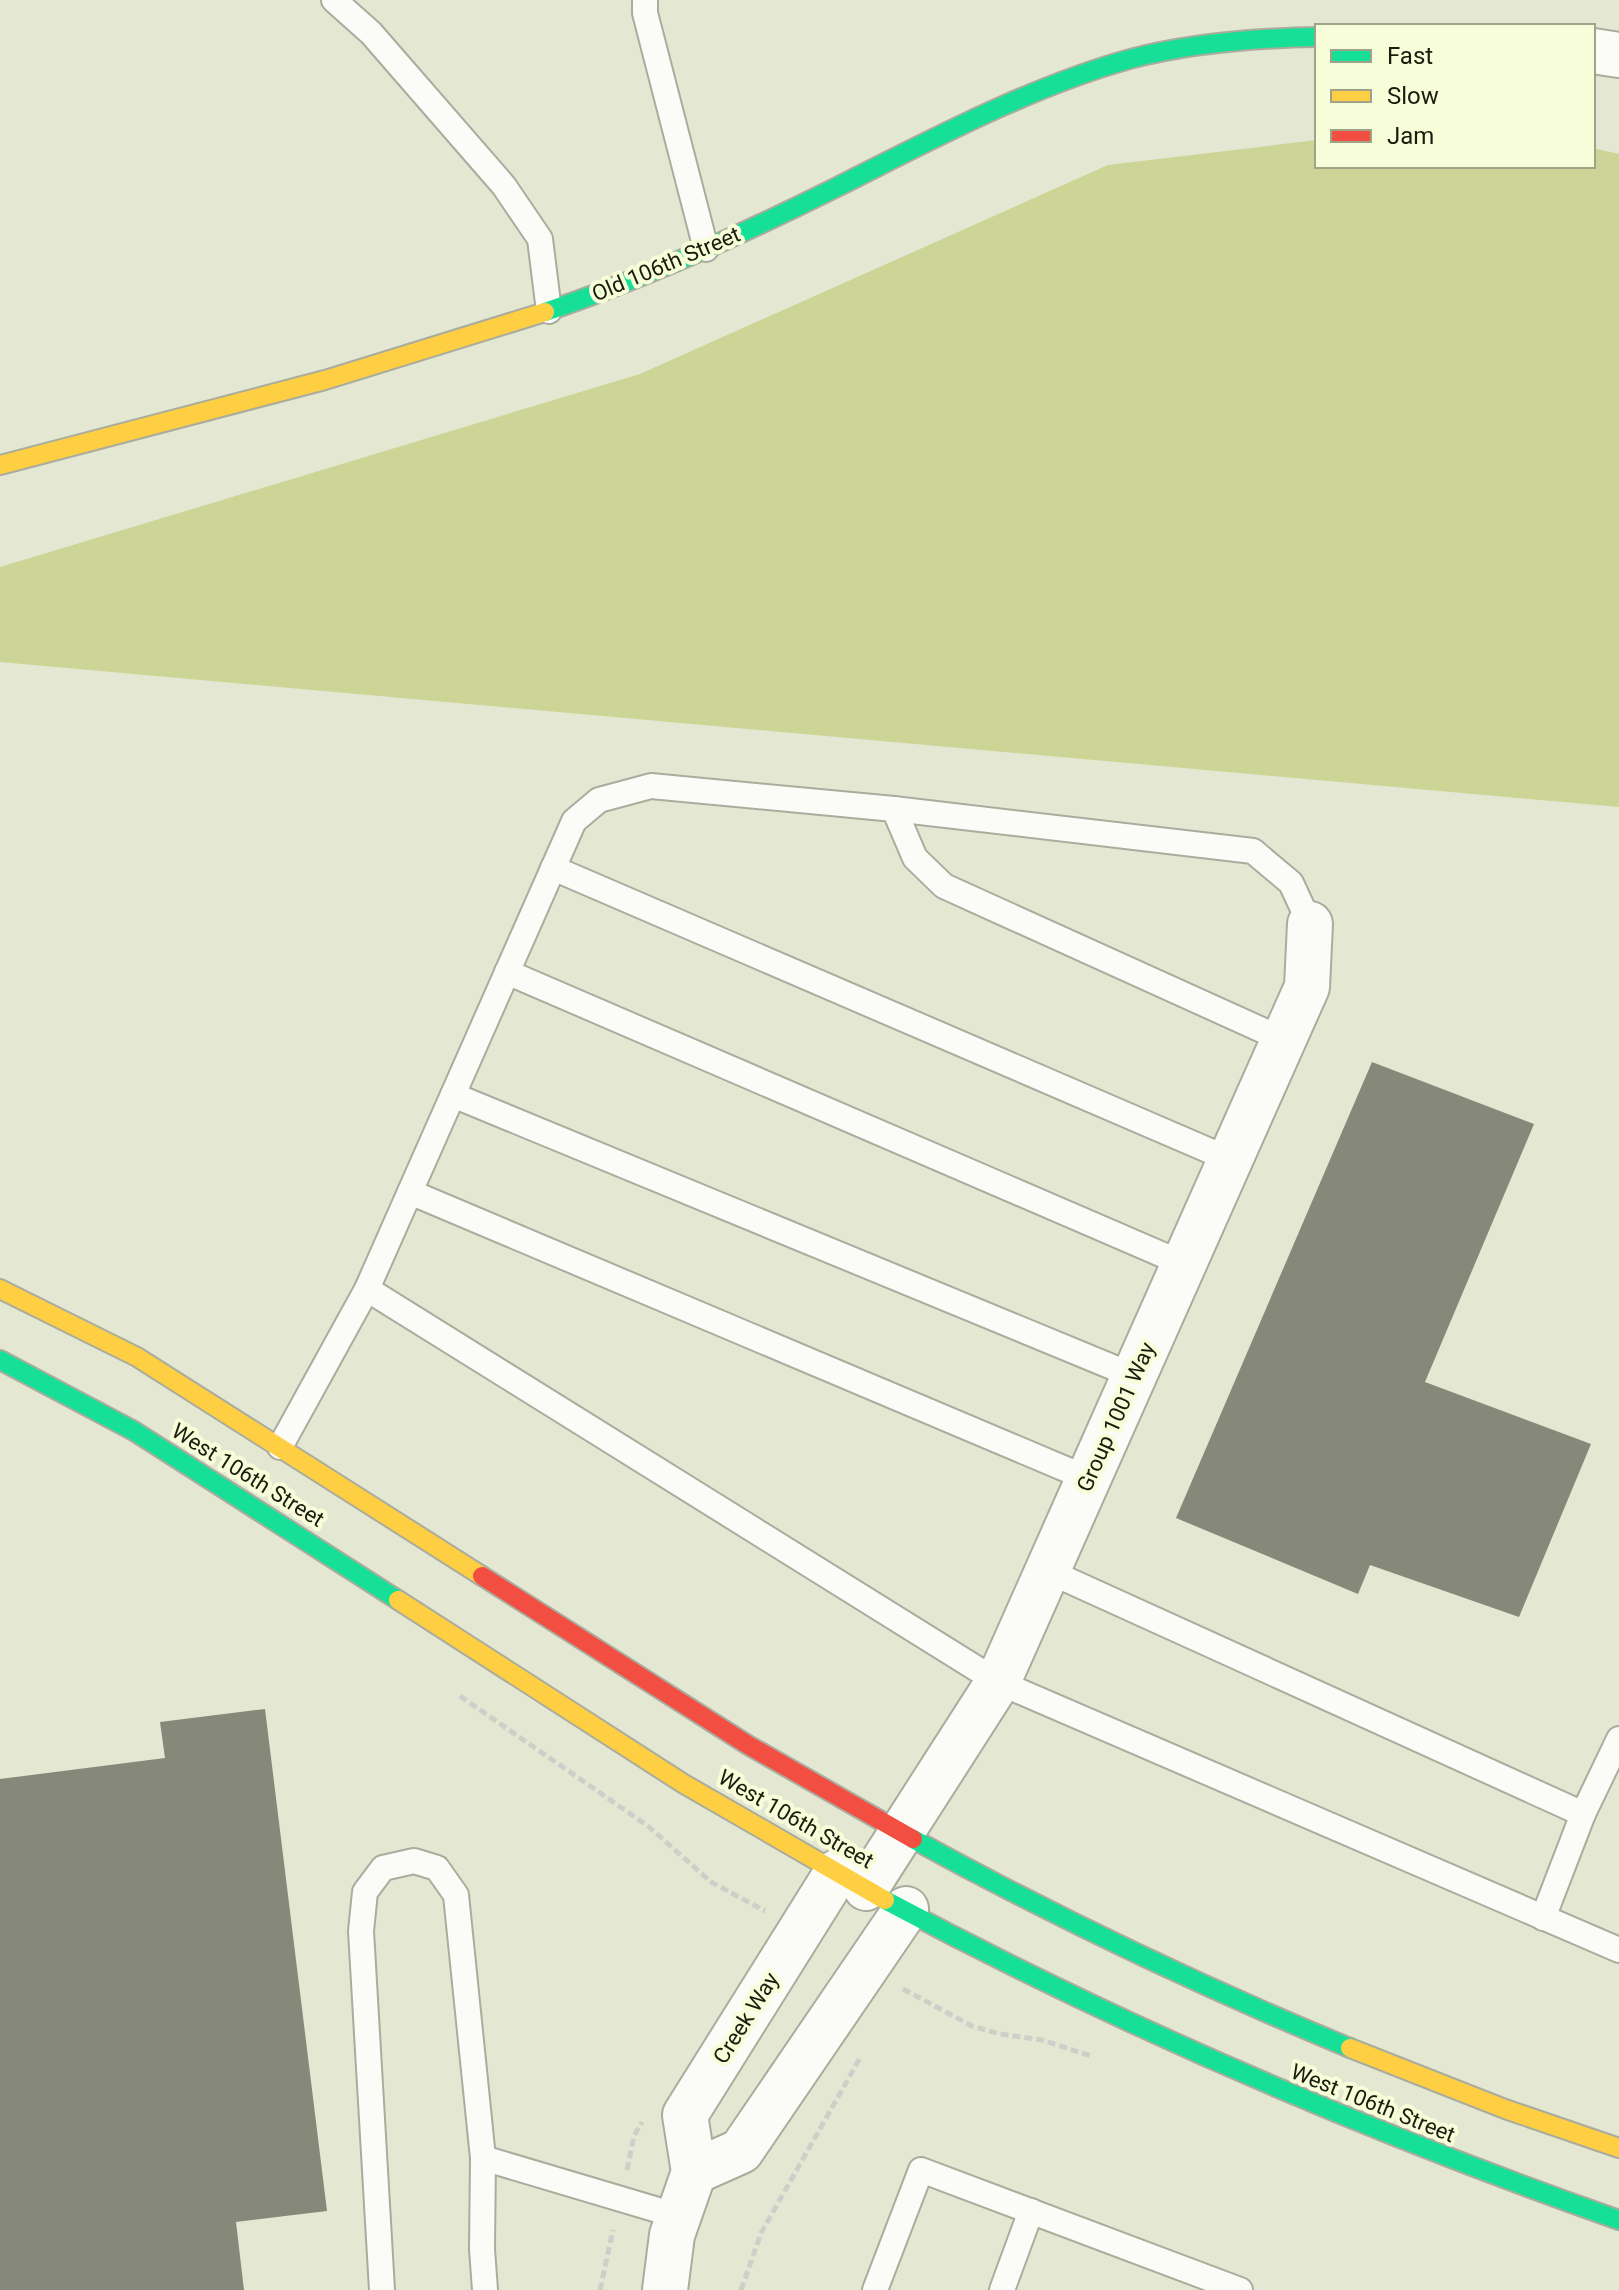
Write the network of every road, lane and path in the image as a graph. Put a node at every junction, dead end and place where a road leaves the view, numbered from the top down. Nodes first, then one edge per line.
1 (334, 0) edge
2 (645, 0) edge
3 (1315, 37) edge
4 (1595, 51) edge
5 (1619, 55) edge
6 (706, 249) junction
7 (549, 311) junction
8 (0, 465) edge
9 (894, 809) junction
10 (553, 868) junction
11 (1310, 924) joint
12 (507, 972) junction
13 (1284, 1040) junction
14 (453, 1095) junction
15 (1231, 1160) junction
16 (410, 1192) junction
17 (1184, 1264) junction
18 (0, 1289) edge
19 (367, 1289) junction
20 (0, 1360) edge
21 (1134, 1376) junction
22 (280, 1447) junction
23 (1089, 1479) junction
24 (1048, 1571) junction
25 (998, 1682) junction
26 (447, 1687) dead end
27 (1619, 1739) edge
28 (1583, 1814) junction
29 (902, 1835) junction
30 (852, 1880) junction
31 (760, 1908) dead end
32 (906, 1909) junction
33 (1543, 1918) junction
34 (1619, 1950) edge
35 (861, 2056) dead end
36 (1619, 2148) edge
37 (483, 2158) junction
38 (694, 2172) junction
39 (1031, 2211) junction
40 (678, 2216) junction
41 (1619, 2220) edge
42 (382, 2290) edge
43 (485, 2290) edge
44 (665, 2290) edge
45 (741, 2290) edge
46 (875, 2290) edge
47 (1002, 2290) edge
48 (1240, 2290) edge

1 - 7 lane
2 - 6 lane
3 - 6 street, Old 106th Street
4 - 5 street
6 - 7 street, Old 106th Street
7 - 8 street, Old 106th Street
9 - 10 lane
9 - 11 lane
9 - 13 lane
10 - 12 lane
10 - 15 lane
11 - 13 street, Group 1001 Way
12 - 14 lane
12 - 17 lane
13 - 15 street, Group 1001 Way
14 - 16 lane
14 - 21 lane
15 - 17 street, Group 1001 Way
16 - 19 lane
16 - 23 lane
17 - 21 street, Group 1001 Way
18 - 22 street, West 106th Street
19 - 22 lane
19 - 25 lane
20 - 30 street, West 106th Street
21 - 23 street, Group 1001 Way
22 - 29 street, West 106th Street
23 - 24 street, Group 1001 Way
24 - 25 street, Group 1001 Way
24 - 28 lane
25 - 29 street, Group 1001 Way
25 - 33 lane
26 - 31 path
27 - 28 lane
28 - 33 lane
29 - 30 street, Group 1001 Way
29 - 36 street, West 106th Street
30 - 32 street, West 106th Street
30 - 38 street, Creek Way
32 - 38 street
32 - 41 street, West 106th Street
33 - 34 lane
35 - 45 path
37 - 40 lane
37 - 42 lane
37 - 43 lane
38 - 40 street, Creek Way
39 - 46 lane
39 - 47 lane
39 - 48 lane
40 - 44 street, Creek Way

